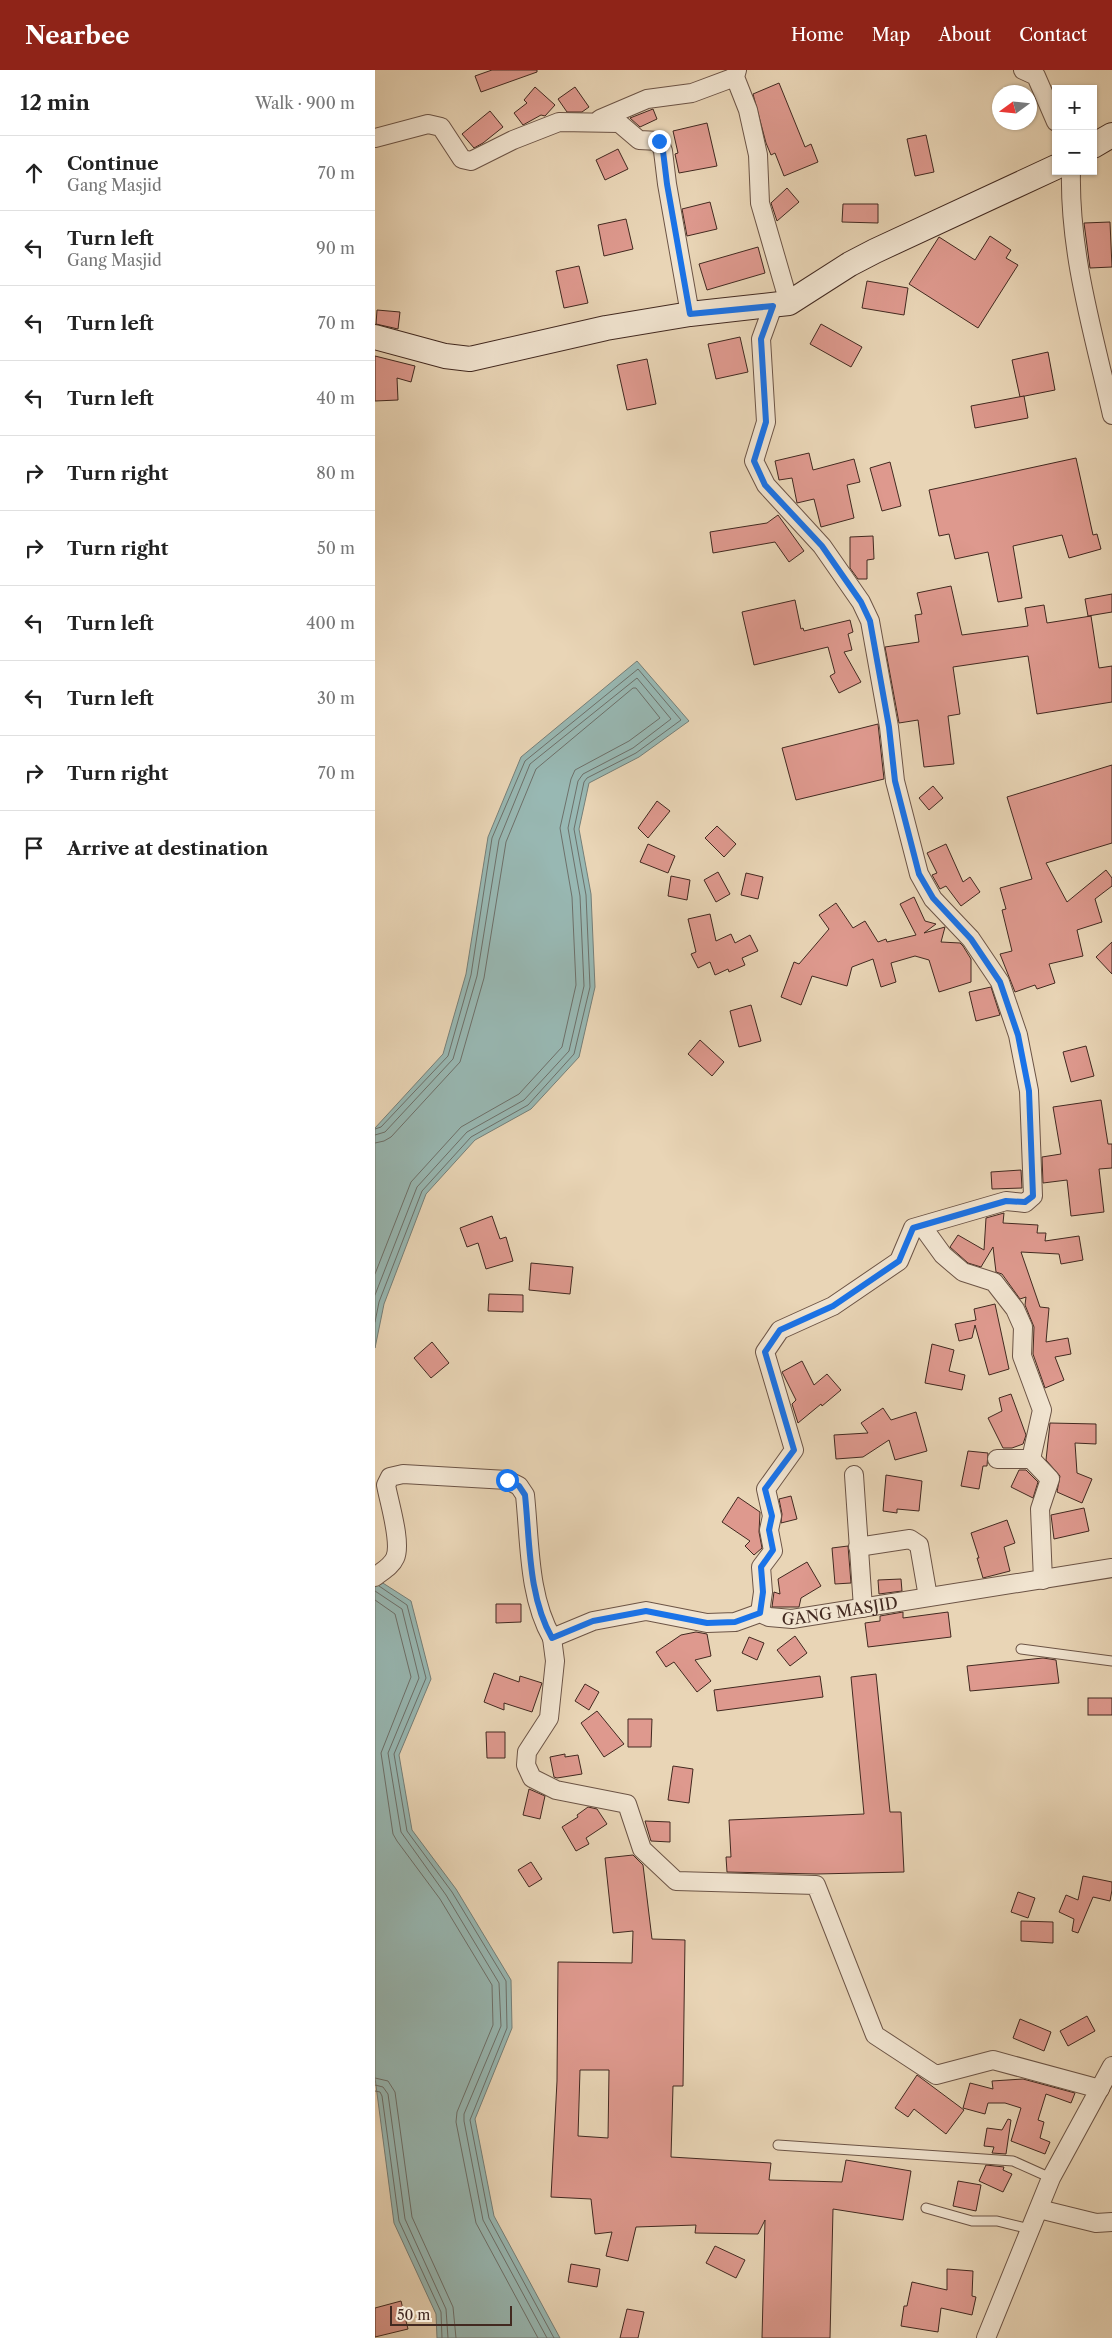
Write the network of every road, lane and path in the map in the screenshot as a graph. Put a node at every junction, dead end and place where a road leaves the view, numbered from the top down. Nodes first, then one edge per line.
1 (1023, 70) edge
2 (736, 74) edge
3 (1052, 113) edge
4 (596, 121) junction
5 (1112, 135) edge
6 (375, 138) edge
7 (1097, 144) edge
8 (1052, 169) edge
9 (1071, 175) edge
10 (781, 305) junction
11 (690, 314) junction
12 (375, 336) edge
13 (1112, 415) edge
14 (922, 1226) junction
15 (997, 1459) dead end
16 (1031, 1459) junction
17 (854, 1475) dead end
18 (858, 1547) junction
19 (1112, 1568) edge
20 (375, 1577) edge
21 (1043, 1580) junction
22 (928, 1597) junction
23 (863, 1608) junction
24 (760, 1613) junction
25 (552, 1638) junction
26 (1021, 1649) dead end
27 (1112, 1662) edge
28 (1112, 2066) edge
29 (1100, 2089) junction
30 (777, 2145) dead end
31 (1051, 2178) junction
32 (926, 2208) dead end
33 (1039, 2209) junction
34 (1112, 2222) edge
35 (1030, 2229) junction
36 (985, 2338) edge

1 - 3 street
2 - 4 street
2 - 10 street
4 - 6 street
4 - 11 street
5 - 7 street
8 - 10 street
9 - 13 street
10 - 11 street
10 - 14 street
11 - 12 street
14 - 16 street
14 - 24 street
15 - 16 street
16 - 21 street
17 - 18 street
18 - 22 street
18 - 23 street
19 - 21 street, GANG MASJID
20 - 25 street
21 - 22 street, GANG MASJID
22 - 23 street, GANG MASJID
23 - 24 street, GANG MASJID
24 - 25 street, GANG MASJID
25 - 29 street
26 - 27 lane
28 - 29 street
29 - 31 street
30 - 31 lane
31 - 33 street
32 - 35 lane
33 - 34 street
33 - 35 street
35 - 36 street

